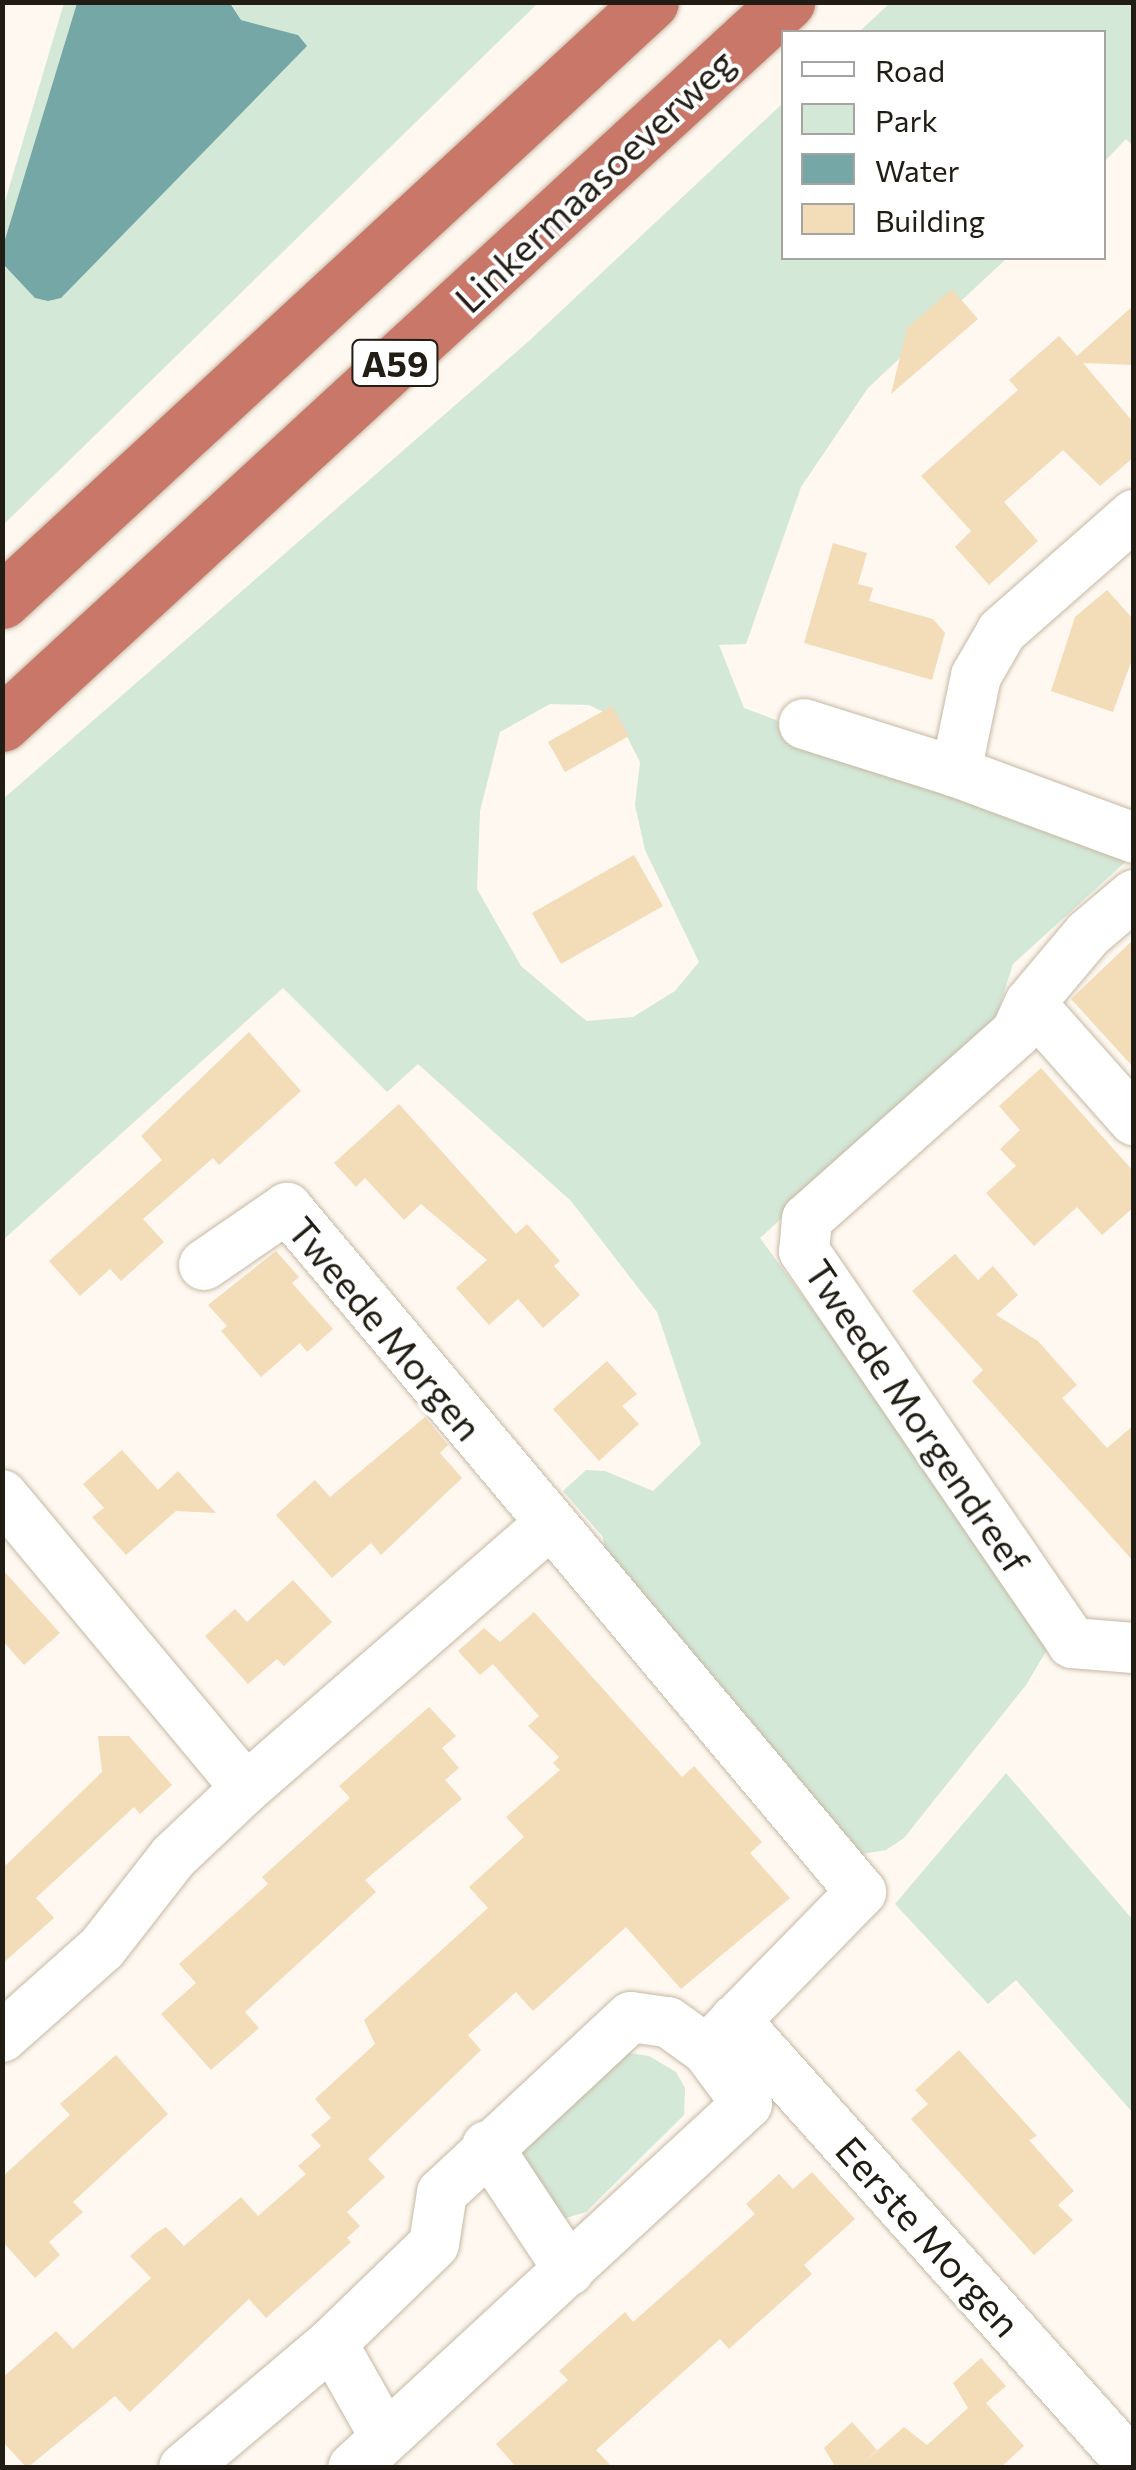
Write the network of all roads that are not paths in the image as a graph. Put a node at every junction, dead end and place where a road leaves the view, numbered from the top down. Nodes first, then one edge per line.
1 (651, 2) edge
2 (787, 2) edge
3 (1134, 515) edge
4 (2, 600) edge
5 (2, 724) edge
6 (804, 724) dead end
7 (956, 772) junction
8 (1134, 838) edge
9 (1134, 895) edge
10 (1030, 1003) junction
11 (1134, 1120) edge
12 (204, 1265) dead end
13 (2, 1495) edge
14 (551, 1523) junction
15 (1134, 1648) edge
16 (246, 1788) junction
17 (721, 2035) junction
18 (2, 2037) edge
19 (766, 2090) junction
20 (487, 2146) junction
21 (569, 2270) junction
22 (332, 2343) junction
23 (369, 2451) edge
24 (1118, 2456) edge
25 (184, 2468) edge

1 - 4 highway, A59
2 - 5 highway, Linkermaasoeverweg / A59
3 - 7 street
6 - 7 street
7 - 8 street
9 - 10 street, Tweede Morgendreef
10 - 11 street
10 - 15 street, Tweede Morgendreef
12 - 14 street, Tweede Morgen
13 - 16 street
14 - 16 street
14 - 17 street, Tweede Morgen
16 - 18 street
17 - 19 street, Eerste Morgen
17 - 20 street, Eerste Morgen
19 - 21 street
19 - 24 street, Eerste Morgen
20 - 21 street
20 - 22 street, Eerste Morgen
21 - 23 street
22 - 23 street
22 - 25 street, Eerste Morgen

